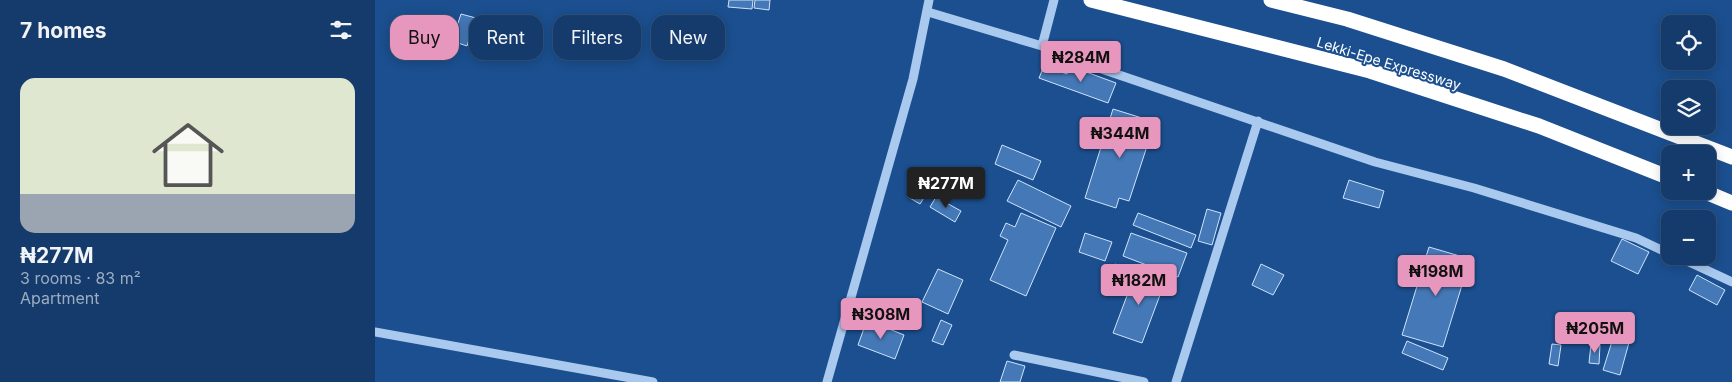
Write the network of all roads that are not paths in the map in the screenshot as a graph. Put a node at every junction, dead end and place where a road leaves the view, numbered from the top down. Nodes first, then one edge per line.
1 (929, 0) edge
2 (1054, 0) edge
3 (1091, 0) edge
4 (1271, 0) edge
5 (927, 12) junction
6 (1042, 46) junction
7 (1258, 121) junction
8 (1732, 157) edge
9 (1661, 174) edge
10 (1716, 196) edge
11 (1732, 203) edge
12 (1661, 250) edge
13 (1695, 265) edge
14 (1732, 282) edge
15 (375, 332) edge
16 (1015, 355) dead end
17 (653, 382) edge
18 (827, 382) edge
19 (1144, 382) edge
20 (1176, 382) edge

1 - 5 street
2 - 6 street
3 - 9 highway, Lekki-Epe Expressway
4 - 8 highway, Lekki-Epe Expressway
5 - 6 street
5 - 18 street
6 - 7 street
7 - 12 street
7 - 20 street
10 - 11 highway
13 - 14 street
15 - 17 street
16 - 19 street

